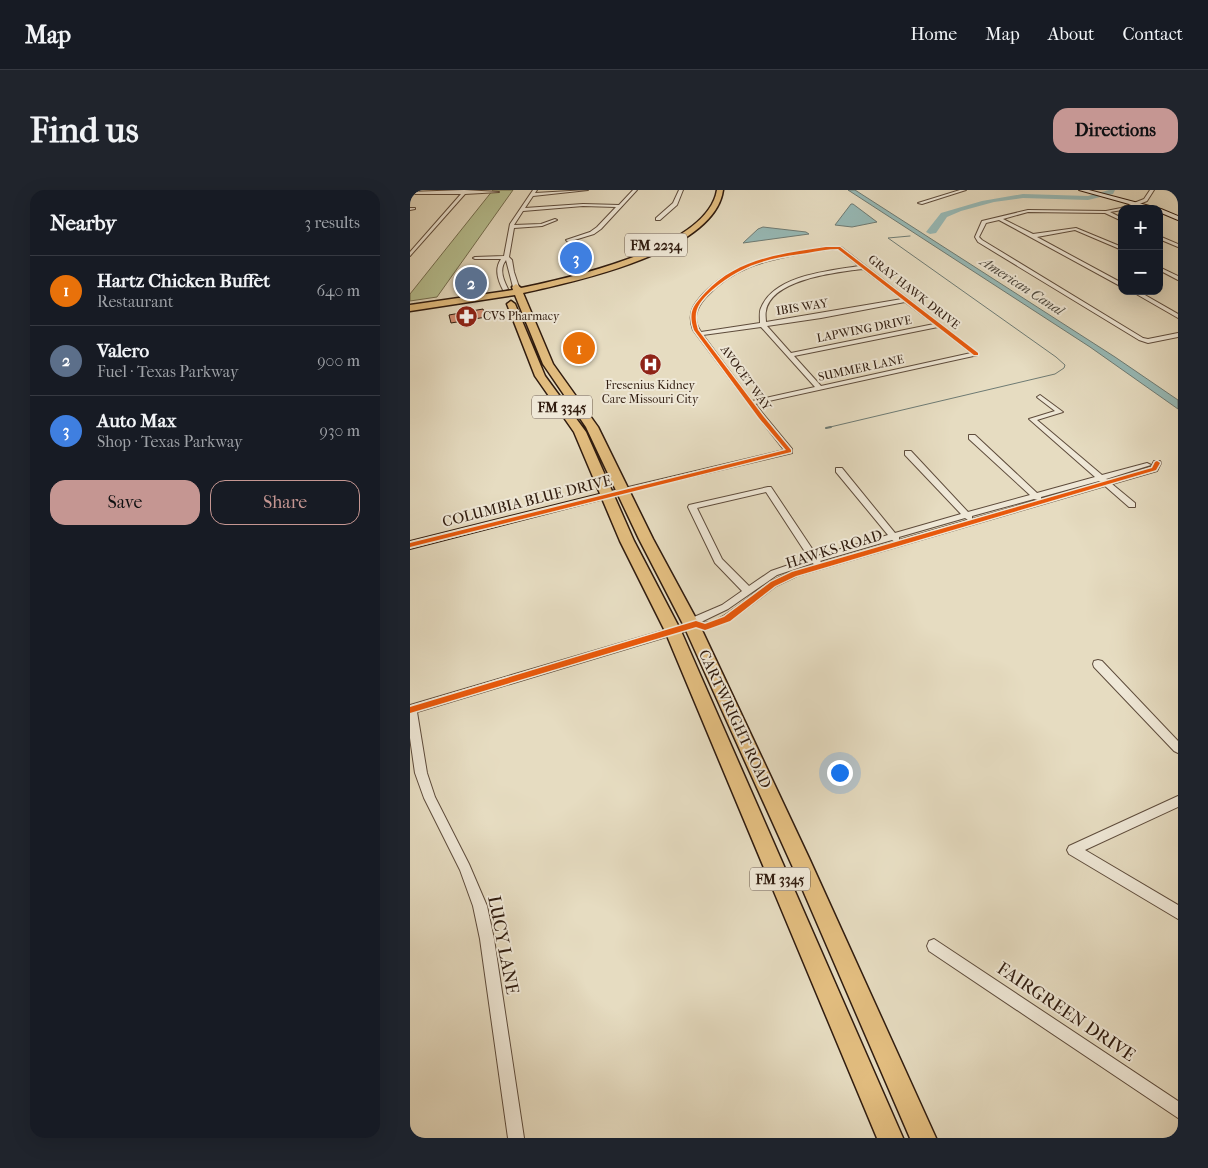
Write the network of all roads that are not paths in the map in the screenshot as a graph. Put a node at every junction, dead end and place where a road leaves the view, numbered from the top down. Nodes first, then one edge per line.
1 (535, 190) edge
2 (586, 190) edge
3 (635, 190) edge
4 (681, 190) edge
5 (712, 190) edge
6 (720, 190) edge
7 (964, 190) edge
8 (1082, 190) edge
9 (1152, 190) edge
10 (465, 191) edge
11 (418, 192) edge
12 (497, 192) dead end
13 (410, 193) edge
14 (532, 195) junction
15 (920, 203) dead end
16 (1139, 204) junction
17 (1136, 205) edge
18 (1142, 205) edge
19 (621, 206) junction
20 (522, 210) junction
21 (1118, 210) edge
22 (1106, 212) junction
23 (1163, 212) edge
24 (999, 218) junction
25 (1118, 218) edge
26 (1178, 218) edge
27 (658, 219) dead end
28 (555, 220) dead end
29 (512, 227) junction
30 (1032, 236) junction
31 (1163, 239) edge
32 (568, 241) dead end
33 (1178, 246) edge
34 (839, 248) joint
35 (1118, 248) edge
36 (410, 255) edge
37 (506, 257) junction
38 (475, 258) dead end
39 (864, 267) junction
40 (1163, 270) edge
41 (1178, 278) edge
42 (1118, 283) edge
43 (517, 289) junction
44 (506, 291) junction
45 (1141, 295) edge
46 (907, 300) junction
47 (410, 304) edge
48 (410, 308) edge
49 (1178, 316) edge
50 (763, 325) junction
51 (940, 325) junction
52 (699, 334) junction
53 (530, 335) junction
54 (1178, 335) edge
55 (976, 354) joint
56 (791, 355) junction
57 (548, 364) junction
58 (536, 367) junction
59 (820, 389) junction
60 (1040, 397) dead end
61 (751, 403) junction
62 (582, 411) junction
63 (569, 415) junction
64 (972, 437) dead end
65 (908, 453) dead end
66 (839, 470) dead end
67 (1099, 478) junction
68 (1106, 484) junction
69 (622, 491) junction
70 (1035, 495) junction
71 (608, 496) junction
72 (1043, 502) junction
73 (1132, 505) dead end
74 (966, 515) junction
75 (973, 522) junction
76 (893, 536) junction
77 (410, 544) edge
78 (900, 544) junction
79 (815, 558) junction
80 (820, 567) junction
81 (748, 591) junction
82 (687, 627) junction
83 (1098, 664) dead end
84 (410, 710) edge
85 (1178, 748) edge
86 (1178, 800) edge
87 (802, 865) junction
88 (778, 876) junction
89 (1178, 912) edge
90 (934, 946) dead end
91 (1178, 1110) edge
92 (516, 1138) edge
93 (890, 1138) edge
94 (923, 1138) edge

1 - 14 street, CARTWRIGHT ROAD
2 - 14 street
3 - 19 street
4 - 27 street
5 - 43 main road, FM 2234
6 - 43 main road, FM 2234
7 - 15 street
8 - 16 street
9 - 16 street
10 - 11 street
10 - 12 street
10 - 36 street
11 - 13 street
14 - 20 street, CARTWRIGHT ROAD
16 - 17 street
16 - 18 street
19 - 20 street
19 - 32 street
20 - 29 street, CARTWRIGHT ROAD
21 - 22 street
22 - 24 street
22 - 25 street
23 - 26 street
24 - 30 street
24 - 54 street
28 - 29 street
29 - 37 street, CARTWRIGHT ROAD
30 - 35 street
30 - 42 street
31 - 33 street
34 - 39 street, GRAY HAWK DRIVE
34 - 52 street, AVOCET WAY
37 - 38 street
37 - 43 street, CARTWRIGHT ROAD
37 - 44 street, CARTWRIGHT ROAD
39 - 46 street, GRAY HAWK DRIVE
39 - 50 street
40 - 41 street
43 - 44 main road, FM 2234
43 - 53 main road, CARTWRIGHT ROAD / FM 3345
44 - 47 main road, FM 2234
44 - 48 main road, FM 2234
44 - 53 main road, CARTWRIGHT ROAD / FM 3345
45 - 49 street
46 - 50 street, IBIS WAY
46 - 51 street, GRAY HAWK DRIVE
50 - 52 street, IBIS WAY
50 - 56 street
51 - 55 street, GRAY HAWK DRIVE
51 - 56 street, LAPWING DRIVE
52 - 61 street, AVOCET WAY
53 - 57 main road, CARTWRIGHT ROAD / FM 3345
53 - 58 main road, CARTWRIGHT ROAD / FM 3345
55 - 59 street, SUMMER LANE
56 - 59 street
57 - 58 main road
57 - 62 main road, CARTWRIGHT ROAD / FM 3345
58 - 63 main road, CARTWRIGHT ROAD / FM 3345
59 - 61 street, SUMMER LANE
60 - 67 street
61 - 69 street, AVOCET WAY
62 - 63 main road
62 - 69 main road, CARTWRIGHT ROAD / FM 3345
63 - 71 main road, CARTWRIGHT ROAD / FM 3345
64 - 70 street
65 - 74 street
66 - 76 street
67 - 68 street
67 - 68 street, HAWKS ROAD
67 - 70 street, HAWKS ROAD
68 - 72 street, HAWKS ROAD
68 - 73 street
69 - 71 street, COLUMBIA BLUE DRIVE
69 - 82 main road, CARTWRIGHT ROAD / FM 3345
70 - 72 street
70 - 74 street, HAWKS ROAD
71 - 77 street, COLUMBIA BLUE DRIVE
71 - 82 main road, CARTWRIGHT ROAD / FM 3345
72 - 75 street, HAWKS ROAD
74 - 75 street
74 - 76 street, HAWKS ROAD
75 - 78 street, HAWKS ROAD
76 - 78 street
76 - 79 street, HAWKS ROAD
78 - 80 street, HAWKS ROAD
79 - 80 street
79 - 81 street, HAWKS ROAD
79 - 81 street
80 - 82 street, HAWKS ROAD
81 - 82 street, HAWKS ROAD
82 - 84 street, HAWKS ROAD
82 - 87 main road, CARTWRIGHT ROAD / FM 3345
82 - 88 main road, CARTWRIGHT ROAD / FM 3345
83 - 85 street
84 - 92 street, LUCY LANE
86 - 89 street
87 - 88 main road
87 - 94 main road, CARTWRIGHT ROAD / FM 3345
88 - 93 main road, CARTWRIGHT ROAD / FM 3345
90 - 91 street, FAIRGREEN DRIVE

